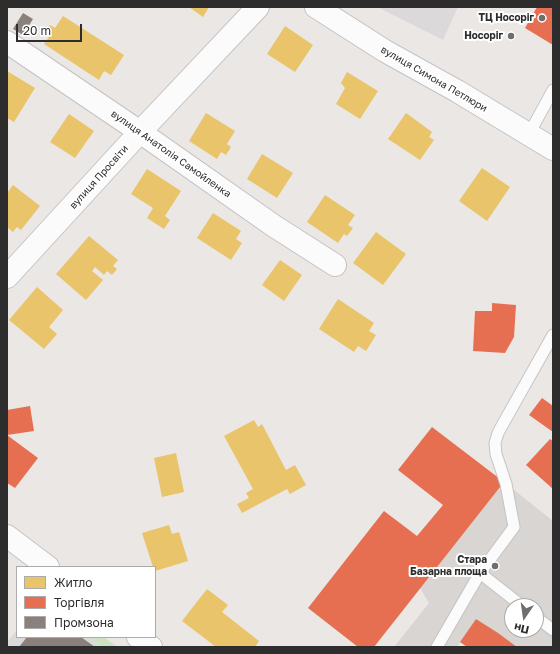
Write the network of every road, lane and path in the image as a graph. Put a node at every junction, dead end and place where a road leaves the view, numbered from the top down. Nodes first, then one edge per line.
1 (258, 7) edge
2 (316, 7) edge
3 (7, 42) edge
4 (553, 90) edge
5 (140, 132) junction
6 (529, 134) junction
7 (553, 149) edge
8 (335, 265) dead end
9 (7, 278) edge
10 (551, 342) edge
11 (7, 536) edge
12 (47, 566) edge
13 (480, 573) junction
14 (512, 598) edge
15 (544, 623) edge
16 (553, 630) edge
17 (139, 638) edge
18 (151, 647) edge
19 (437, 647) edge

1 - 5 street, вулиця Просвіти
2 - 6 street, вулиця Симона Петлюри
3 - 5 street, вулиця Анатолія Самойленка
4 - 6 lane
5 - 8 street, вулиця Анатолія Самойленка
5 - 9 street, вулиця Просвіти
6 - 7 street, вулиця Симона Петлюри
10 - 13 lane
11 - 12 street
13 - 14 lane
13 - 19 lane
15 - 16 lane
17 - 18 street

